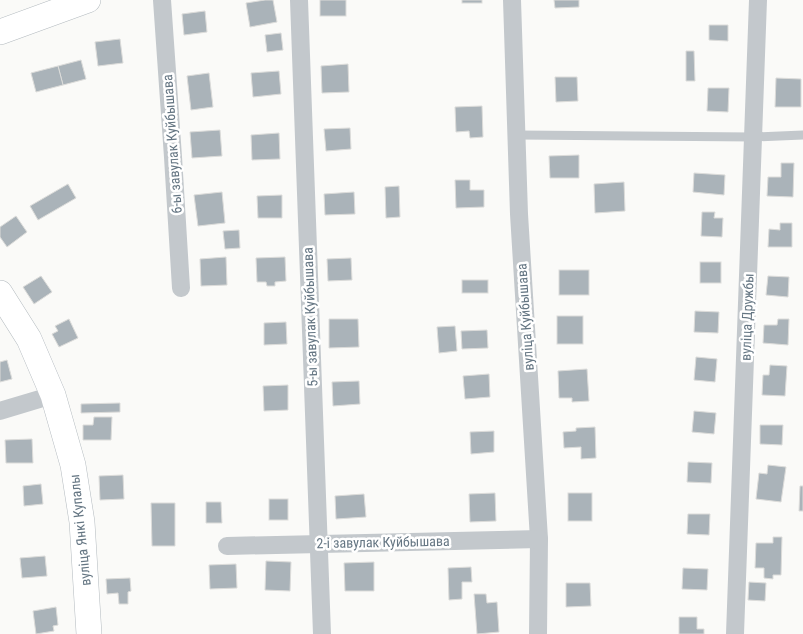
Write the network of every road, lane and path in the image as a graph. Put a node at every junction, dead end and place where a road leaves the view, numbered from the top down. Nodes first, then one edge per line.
1 (88, 0) edge
2 (162, 0) edge
3 (299, 0) edge
4 (512, 0) edge
5 (758, 0) edge
6 (0, 32) edge
7 (518, 135) junction
8 (803, 135) edge
9 (753, 136) junction
10 (181, 288) dead end
11 (0, 293) edge
12 (53, 395) junction
13 (0, 411) edge
14 (539, 539) junction
15 (318, 543) junction
16 (227, 546) dead end
17 (89, 634) edge
18 (322, 634) edge
19 (538, 634) edge
20 (736, 634) edge

1 - 6 street
2 - 10 street, 6-ы завулак Куйбышава
3 - 15 street, 5-ы завулак Куйбышава
4 - 7 street, вуліца Куйбышава
5 - 9 street, вуліца Дружбы
7 - 9 lane
7 - 14 street, вуліца Куйбышава
8 - 9 lane
9 - 20 street, вуліца Дружбы
11 - 12 street, вуліца Янкі Купалы
12 - 13 street
12 - 17 street, вуліца Янкі Купалы
14 - 15 street, 2-і завулак Куйбышава
14 - 19 street, вуліца Куйбышава
15 - 16 street, 2-і завулак Куйбышава
15 - 18 street, 5-ы завулак Куйбышава

